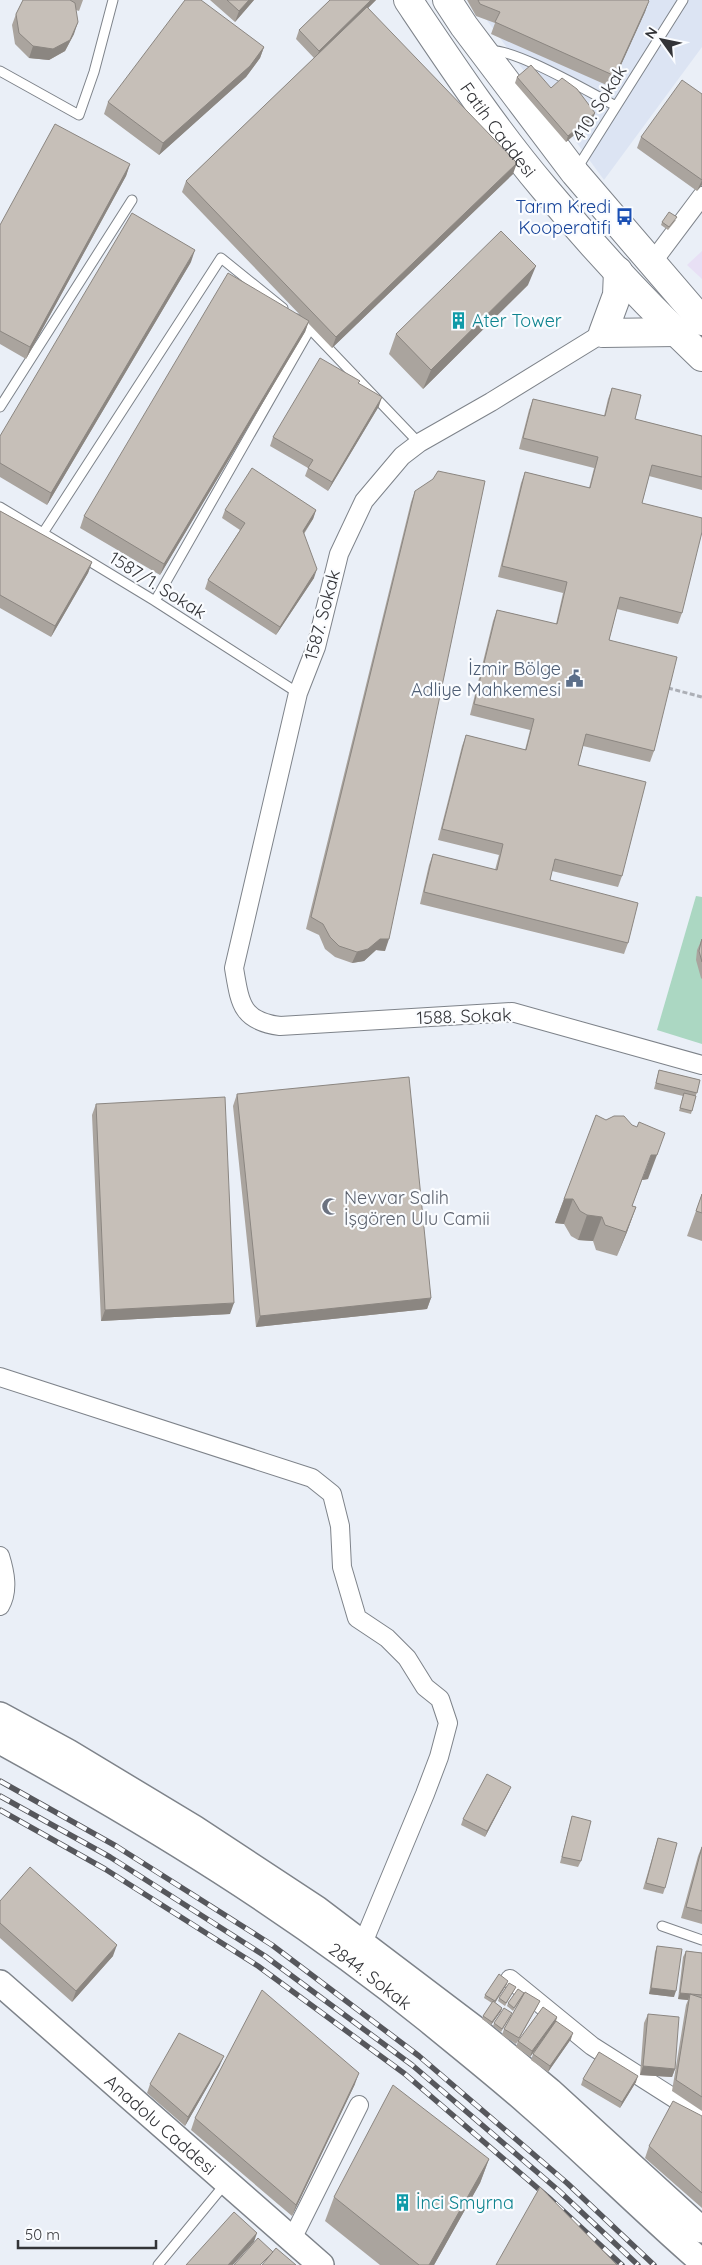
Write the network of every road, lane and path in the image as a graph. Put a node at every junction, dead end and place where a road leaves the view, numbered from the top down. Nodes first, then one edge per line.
1 (113, 0) edge
2 (408, 0) edge
3 (447, 0) edge
4 (681, 1) edge
5 (484, 52) junction
6 (0, 71) edge
7 (616, 106) junction
8 (575, 172) junction
9 (702, 196) edge
10 (132, 200) dead end
11 (651, 264) junction
12 (618, 271) junction
13 (702, 321) edge
14 (310, 329) junction
15 (602, 332) junction
16 (676, 332) junction
17 (702, 357) edge
18 (702, 365) edge
19 (0, 407) edge
20 (419, 443) junction
21 (0, 507) edge
22 (43, 533) junction
23 (155, 601) junction
24 (668, 688) edge
25 (298, 693) junction
26 (702, 697) edge
27 (251, 1017) joint
28 (702, 1065) edge
29 (0, 1377) edge
30 (0, 1556) edge
31 (0, 1606) edge
32 (0, 1715) edge
33 (0, 1741) edge
34 (662, 1926) dead end
35 (702, 1940) edge
36 (363, 1943) junction
37 (510, 1979) dead end
38 (0, 1983) edge
39 (359, 2105) dead end
40 (702, 2116) edge
41 (227, 2182) junction
42 (702, 2230) edge
43 (292, 2239) junction
44 (702, 2262) edge
45 (158, 2265) edge
46 (322, 2265) edge

1 - 6 lane
2 - 12 main road, Fatih Caddesi
3 - 5 main road, Fatih Caddesi
4 - 7 lane, 410. Sokak
5 - 7 lane
5 - 8 main road, Fatih Caddesi
7 - 8 lane, 410. Sokak
8 - 11 main road, Fatih Caddesi
9 - 11 street
10 - 19 lane
11 - 13 main road, Fatih Caddesi
12 - 15 main road
12 - 16 main road, Fatih Caddesi
14 - 20 lane
14 - 22 lane
14 - 23 lane
15 - 16 main road
15 - 20 street, 1587. Sokak
16 - 17 main road, Fatih Caddesi
16 - 18 main road
20 - 25 street, 1587. Sokak
21 - 22 lane, 1587/1. Sokak
22 - 23 lane, 1587/1. Sokak
23 - 25 lane, 1587/1. Sokak
24 - 26 path
25 - 27 street, 1587. Sokak
27 - 28 street, 1588. Sokak
29 - 36 street
30 - 31 street
32 - 36 main road, 2844. Sokak
33 - 44 main road, 2844. Sokak
34 - 35 lane
36 - 42 main road, 2844. Sokak
37 - 40 street
38 - 41 main road, Anadolu Caddesi
39 - 43 street
41 - 43 main road, Anadolu Caddesi
41 - 45 lane
43 - 46 main road, Anadolu Caddesi

